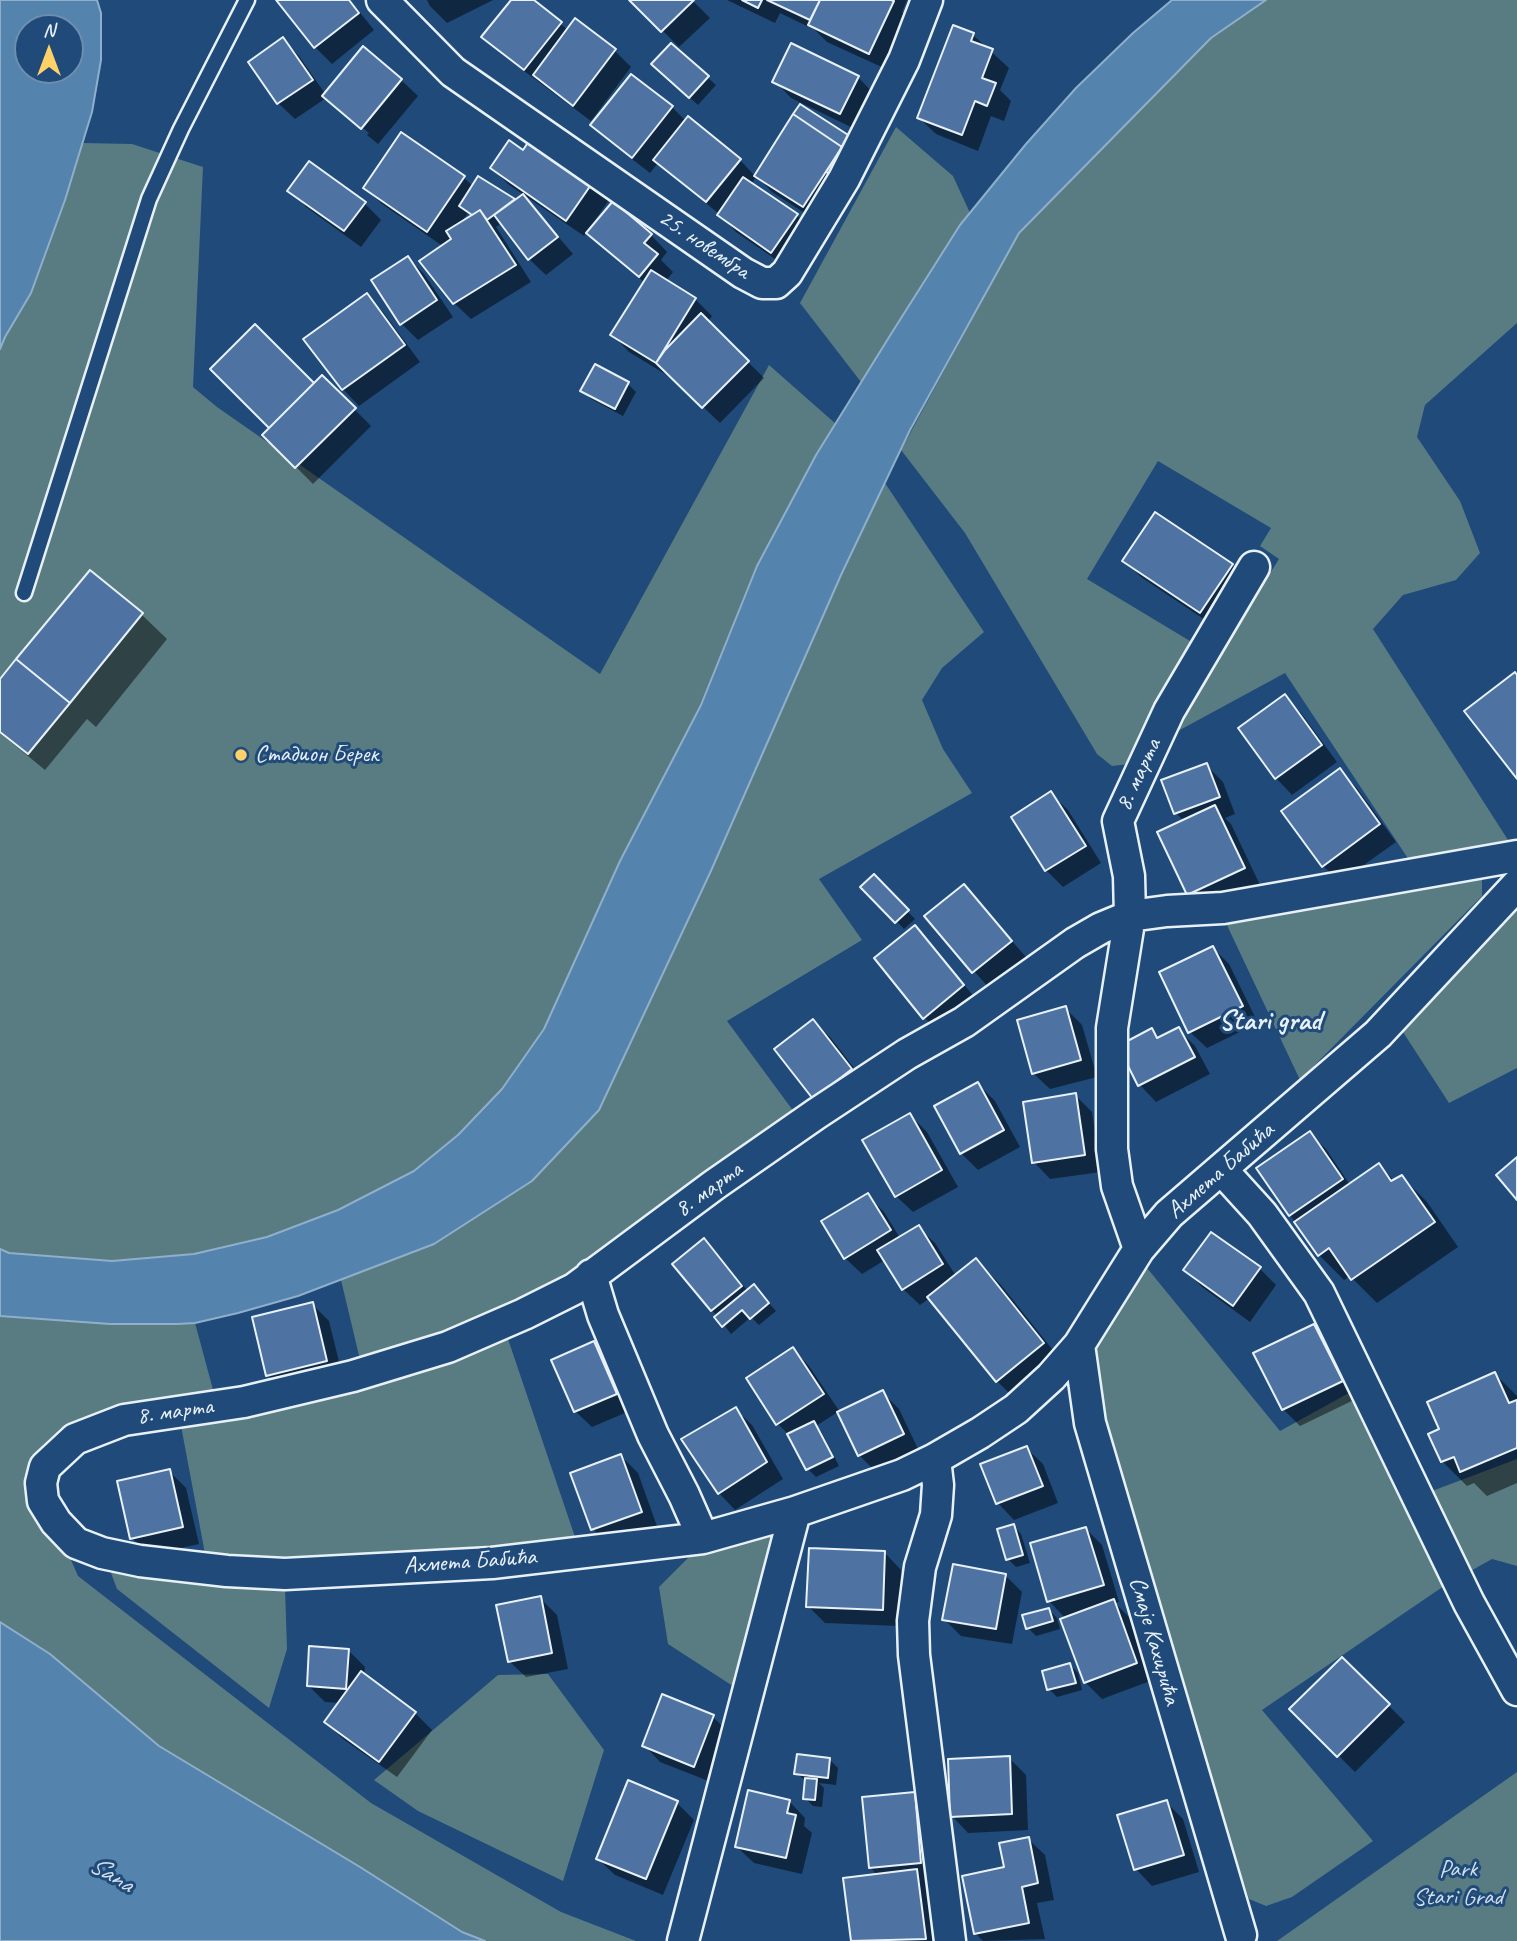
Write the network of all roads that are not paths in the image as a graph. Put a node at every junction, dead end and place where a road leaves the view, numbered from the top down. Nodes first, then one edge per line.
1 (247, 0) edge
2 (382, 0) edge
3 (927, 0) edge
4 (1254, 567) dead end
5 (24, 593) dead end
6 (1517, 856) edge
7 (1517, 885) edge
8 (1130, 916) junction
9 (1222, 1170) junction
10 (1139, 1249) junction
11 (592, 1275) junction
12 (1079, 1345) junction
13 (935, 1459) junction
14 (795, 1512) junction
15 (703, 1538) junction
16 (140, 1561) joint
17 (1517, 1690) edge
18 (1241, 1935) dead end
19 (683, 1941) edge
20 (950, 1941) edge

1 - 5 lane
2 - 3 street, 25. новембра
4 - 8 street, 8. марта
6 - 8 street
7 - 9 street, Ахмета Бабића
8 - 10 street
8 - 11 street, 8. марта
9 - 10 street, Ахмета Бабића
9 - 17 street
10 - 12 street, Ахмета Бабића
11 - 15 street
11 - 16 street, 8. марта
12 - 13 street, Ахмета Бабића
12 - 18 street, Смaје Кахирића
13 - 14 street, Ахмета Бабића
13 - 20 street
14 - 15 street, Ахмета Бабића
14 - 19 street
15 - 16 street, Ахмета Бабића

